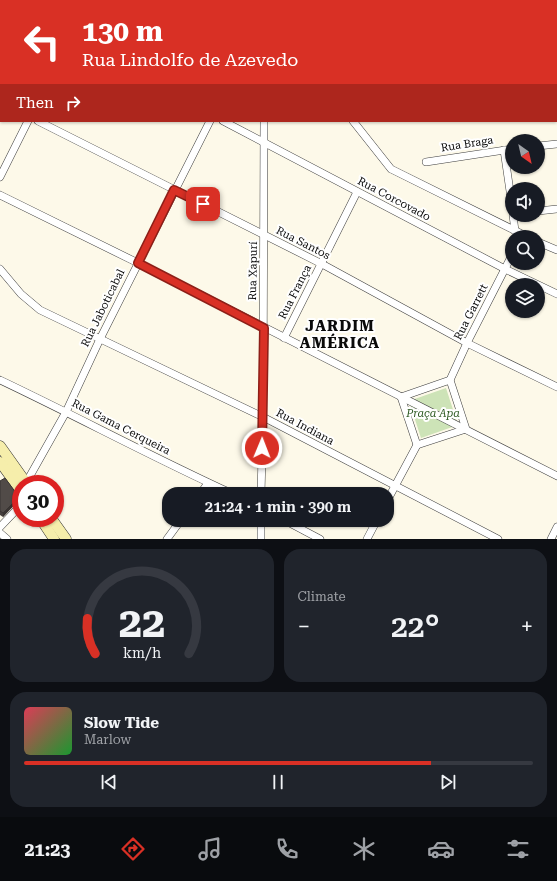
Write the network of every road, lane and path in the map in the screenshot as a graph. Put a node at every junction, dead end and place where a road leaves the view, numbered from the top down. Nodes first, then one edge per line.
1 (28, 122) edge
2 (40, 122) edge
3 (209, 122) edge
4 (225, 122) edge
5 (264, 122) edge
6 (354, 122) edge
7 (264, 143) junction
8 (557, 144) edge
9 (545, 145) edge
10 (505, 149) edge
11 (426, 162) dead end
12 (0, 177) edge
13 (174, 190) junction
14 (357, 192) junction
15 (0, 196) edge
16 (557, 209) edge
17 (545, 210) edge
18 (512, 230) edge
19 (264, 235) junction
20 (545, 245) edge
21 (557, 250) edge
22 (138, 263) junction
23 (322, 264) junction
24 (0, 269) edge
25 (505, 269) joint
26 (507, 270) edge
27 (557, 294) edge
28 (264, 328) junction
29 (284, 338) junction
30 (100, 339) junction
31 (467, 343) junction
32 (0, 380) edge
33 (450, 380) junction
34 (557, 387) edge
35 (401, 397) junction
36 (66, 412) junction
37 (263, 418) junction
38 (466, 429) junction
39 (417, 445) junction
40 (0, 446) edge
41 (0, 462) edge
42 (14, 475) edge
43 (18, 475) edge
44 (31, 475) edge
45 (557, 476) edge
46 (208, 483) junction
47 (395, 486) junction
48 (205, 487) edge
49 (217, 487) edge
50 (261, 487) edge
51 (12, 514) edge
52 (1, 525) edge
53 (46, 527) edge
54 (57, 527) edge
55 (176, 527) edge
56 (261, 527) edge
57 (297, 527) edge
58 (373, 527) edge
59 (557, 527) edge
60 (0, 533) edge
61 (6, 539) edge
62 (54, 539) edge
63 (66, 539) edge
64 (167, 539) edge
65 (261, 539) edge
66 (320, 539) edge
67 (367, 539) edge
68 (498, 539) edge
69 (551, 539) edge

1 - 12 street
2 - 13 street, Rua Santos
3 - 13 street, Rua Jaboticabal
4 - 7 street, Rua Corcovado
5 - 7 street, Rua Xapurí
6 - 18 street
7 - 14 street, Rua Corcovado
7 - 19 street, Rua Xapurí
8 - 9 street
10 - 11 street, Rua Braga
13 - 19 street, Rua Santos
13 - 22 street, Rua Jaboticabal
14 - 23 street, Rua França
14 - 25 street, Rua Corcovado
15 - 22 street
16 - 17 street
19 - 23 street, Rua Santos
19 - 28 street, Rua Xapurí
20 - 21 street
22 - 28 street
22 - 30 street, Rua Jaboticabal
23 - 29 street, Rua França
23 - 31 street, Rua Santos
24 - 30 street, Rua Indiana
25 - 31 street, Rua Garrett
26 - 27 street, Rua Corcovado
28 - 29 street
28 - 37 street, Rua Xapurí
29 - 35 street
30 - 36 street, Rua Jaboticabal
30 - 37 street, Rua Indiana
31 - 33 street, Rua Garrett
31 - 34 street, Rua Santos
32 - 36 street, Rua Gama Cerqueira
33 - 35 street
33 - 38 street
35 - 38 street
35 - 39 street
36 - 44 street, Rua Jaboticabal
36 - 46 street, Rua Gama Cerqueira
37 - 47 street, Rua Indiana
37 - 50 street, Rua Xapurí
38 - 39 street
38 - 45 street
39 - 47 street
40 - 43 main road
41 - 42 main road
46 - 48 street
46 - 49 street, Rua Gama Cerqueira
47 - 68 street, Rua Indiana
51 - 52 street
53 - 62 main road
54 - 63 main road
55 - 64 street
56 - 65 street
57 - 66 street
58 - 67 street
59 - 69 street
60 - 61 street

